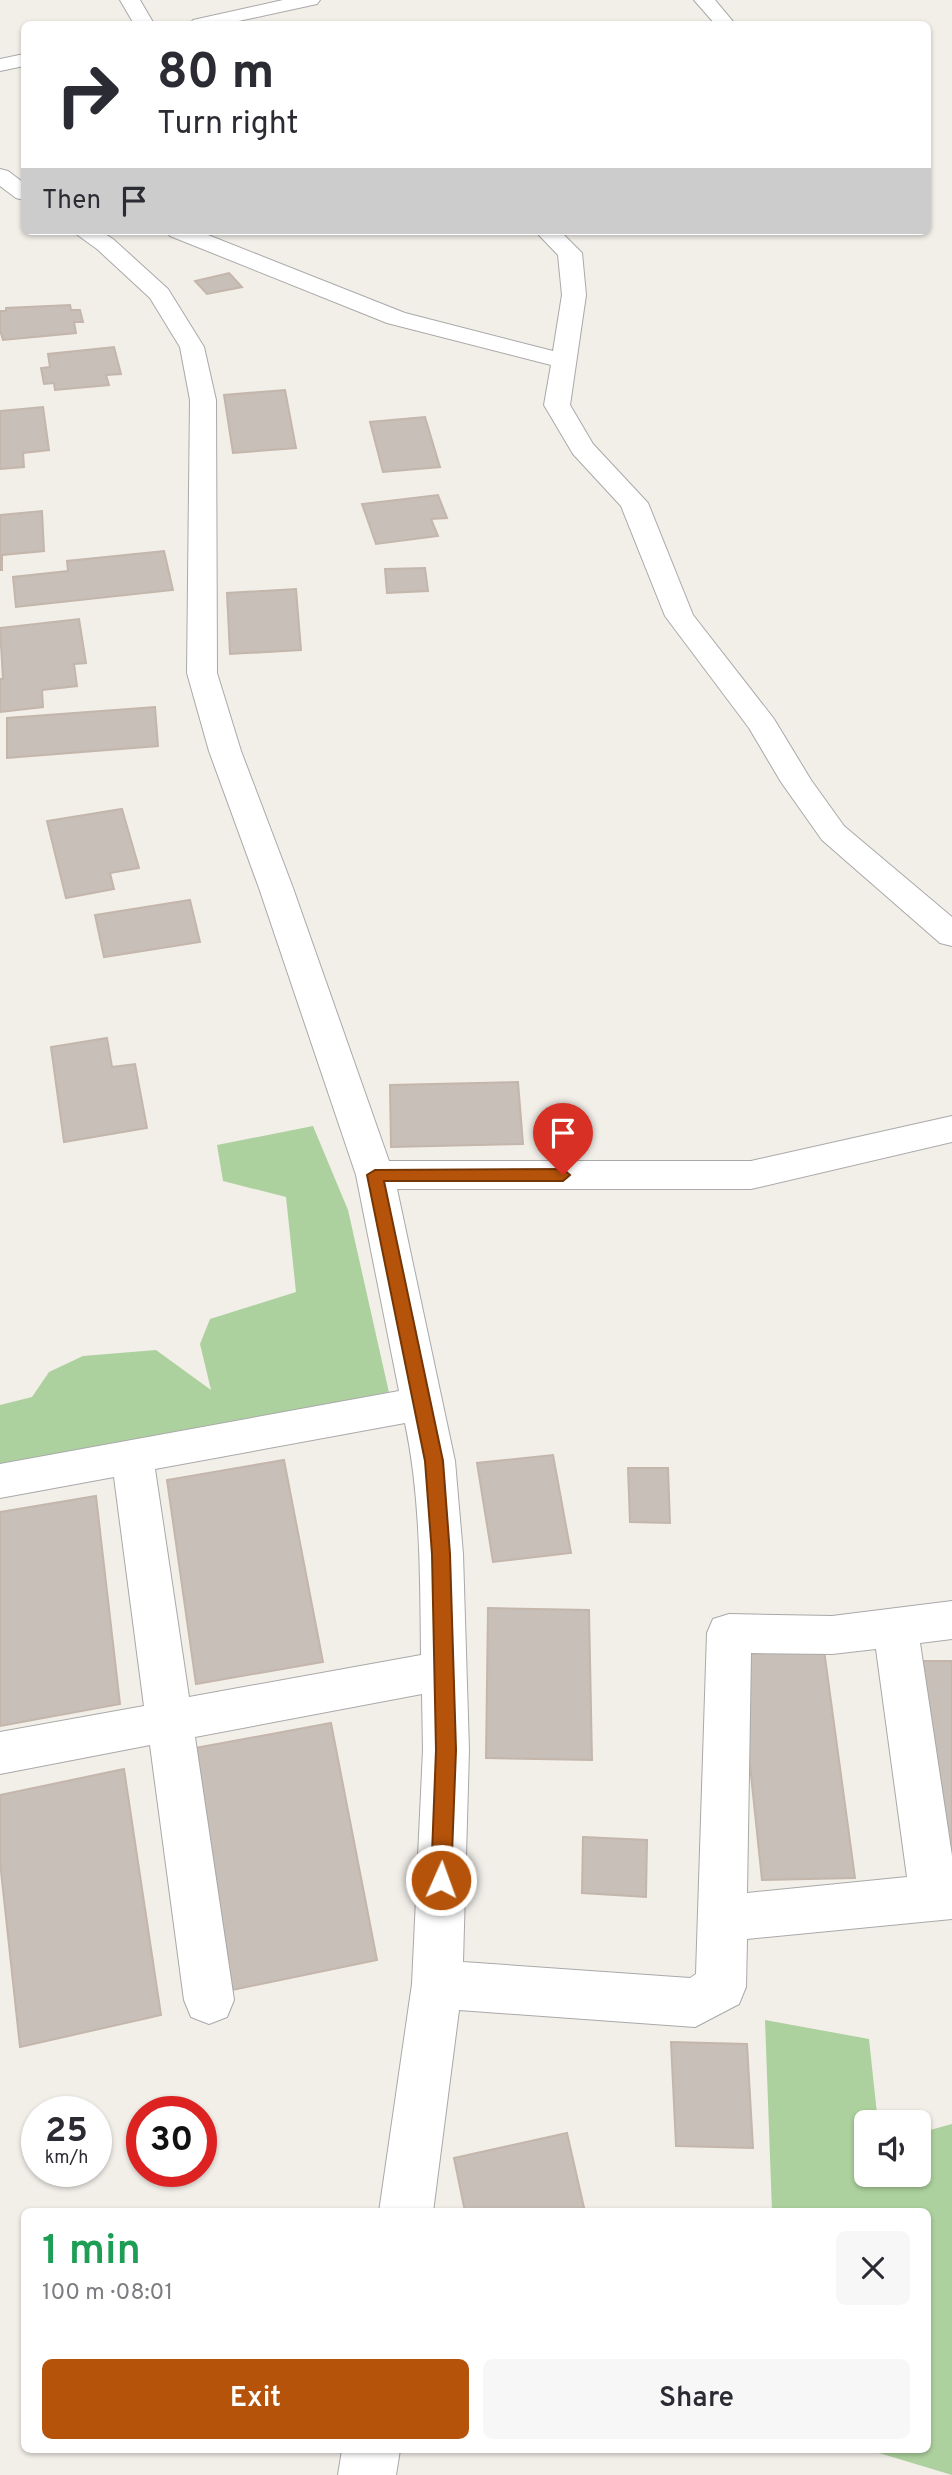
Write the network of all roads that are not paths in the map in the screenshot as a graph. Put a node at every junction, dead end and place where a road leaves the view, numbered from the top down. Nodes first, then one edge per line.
1 (130, 0) edge
2 (310, 0) edge
3 (704, 0) edge
4 (142, 21) edge
5 (214, 21) edge
6 (722, 21) edge
7 (21, 61) edge
8 (0, 65) edge
9 (0, 176) edge
10 (21, 191) edge
11 (91, 235) edge
12 (188, 235) edge
13 (551, 235) edge
14 (563, 361) junction
15 (952, 935) edge
16 (952, 1129) edge
17 (375, 1175) junction
18 (423, 1403) junction
19 (132, 1457) junction
20 (0, 1481) edge
21 (952, 1620) edge
22 (895, 1627) junction
23 (444, 1670) junction
24 (169, 1721) junction
25 (0, 1753) edge
26 (943, 1897) edge
27 (723, 1918) junction
28 (438, 1984) junction
29 (209, 2000) dead end
30 (407, 2208) edge
31 (371, 2453) edge
32 (367, 2475) edge

1 - 4 street
2 - 5 street
3 - 6 street
7 - 8 street
9 - 10 street
11 - 17 street
12 - 14 street
13 - 14 street
14 - 15 street
16 - 17 street
17 - 18 street
18 - 19 street
18 - 23 street
19 - 20 street
19 - 24 street
21 - 22 street
22 - 26 street
22 - 27 street
23 - 24 street
23 - 28 street
24 - 25 street
24 - 29 street
26 - 27 street
27 - 28 street
28 - 30 street
31 - 32 street

